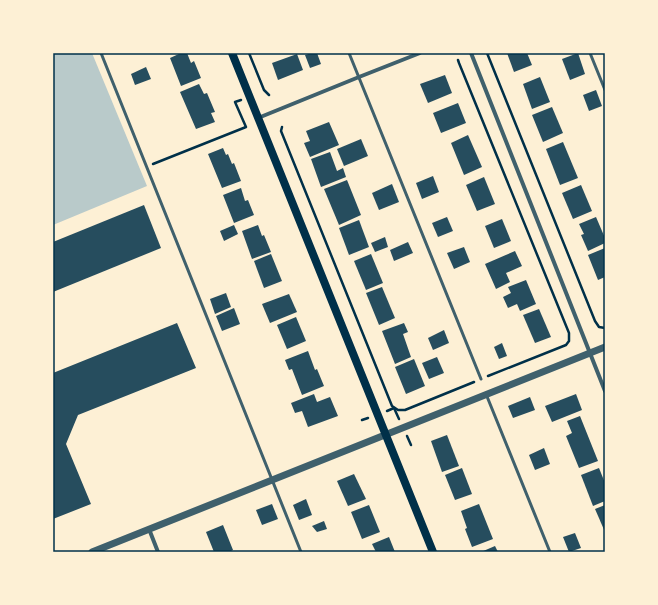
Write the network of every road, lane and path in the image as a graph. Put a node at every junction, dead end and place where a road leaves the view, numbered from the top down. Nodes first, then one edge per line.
1 (101, 53) edge
2 (232, 53) edge
3 (249, 53) edge
4 (349, 53) edge
5 (420, 53) edge
6 (471, 53) edge
7 (487, 53) edge
8 (590, 53) edge
9 (359, 77) junction
10 (605, 90) edge
11 (269, 95) dead end
12 (249, 96) junction
13 (258, 118) junction
14 (147, 166) junction
15 (605, 328) edge
16 (605, 347) edge
17 (590, 353) junction
18 (482, 379) dead end
19 (605, 391) edge
20 (486, 394) junction
21 (385, 434) junction
22 (272, 480) junction
23 (149, 529) junction
24 (92, 552) edge
25 (158, 552) edge
26 (301, 552) edge
27 (433, 552) edge
28 (550, 552) edge

1 - 14 lane
2 - 12 main road
3 - 11 path
4 - 9 lane
5 - 9 street
6 - 17 street
7 - 15 path
8 - 10 lane
9 - 13 street
9 - 18 lane
12 - 13 main road
12 - 14 path
13 - 21 main road
14 - 22 lane
16 - 17 street
17 - 19 street
17 - 20 street
20 - 21 street
20 - 28 lane
21 - 22 street
21 - 27 main road
22 - 23 street
22 - 26 lane
23 - 24 street
23 - 25 street

